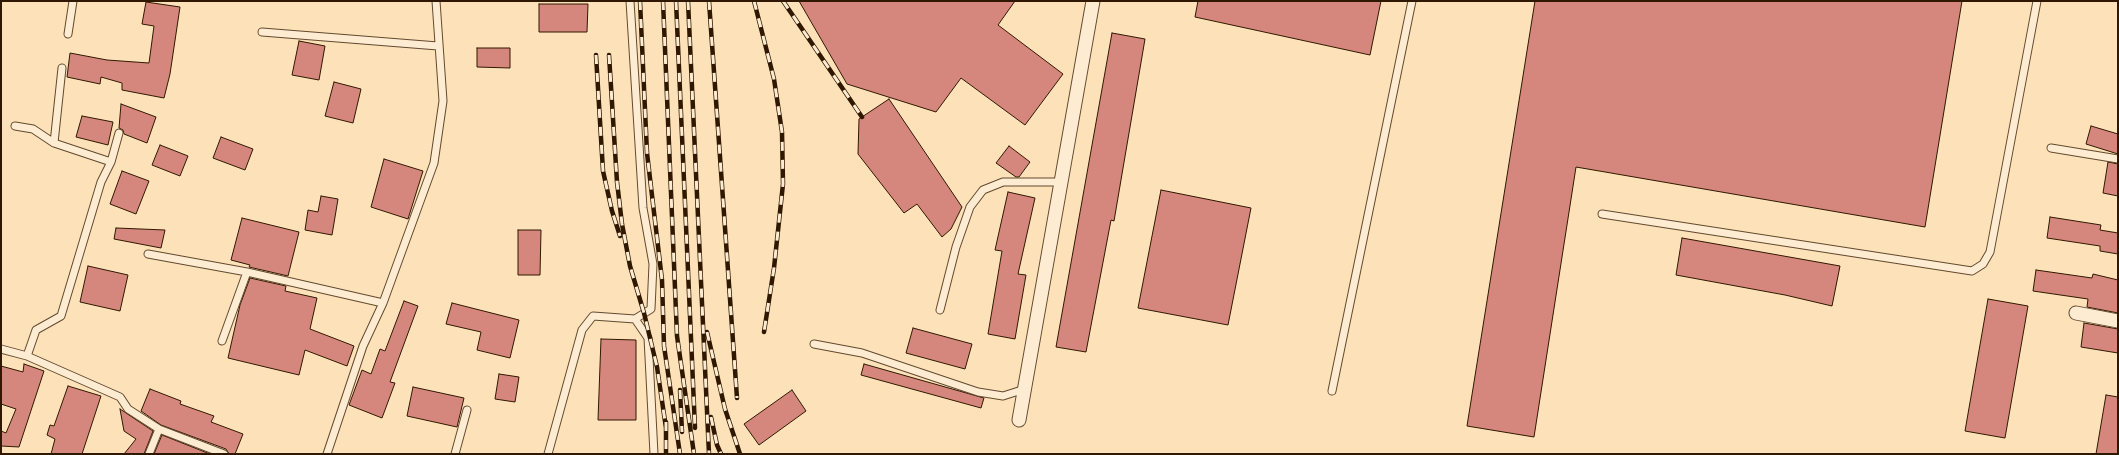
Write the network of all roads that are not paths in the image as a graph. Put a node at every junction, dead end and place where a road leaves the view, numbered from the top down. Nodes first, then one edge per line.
1 (73, 1) edge
2 (436, 1) edge
3 (630, 1) edge
4 (1093, 1) edge
5 (1412, 1) edge
6 (2037, 1) edge
7 (262, 32) dead end
8 (68, 34) dead end
9 (438, 46) junction
10 (62, 68) dead end
11 (15, 126) dead end
12 (119, 134) dead end
13 (54, 143) junction
14 (2051, 148) dead end
15 (2118, 159) edge
16 (111, 162) junction
17 (1061, 182) junction
18 (1602, 214) dead end
19 (148, 254) dead end
20 (247, 272) junction
21 (383, 303) junction
22 (940, 310) dead end
23 (2076, 313) dead end
24 (635, 319) junction
25 (2118, 321) edge
26 (222, 341) dead end
27 (814, 344) dead end
28 (1, 349) edge
29 (27, 356) junction
30 (1025, 389) junction
31 (1332, 391) dead end
32 (467, 410) dead end
33 (1019, 420) dead end
34 (159, 429) junction
35 (149, 454) edge
36 (224, 454) edge
37 (327, 454) edge
38 (455, 454) edge
39 (548, 454) edge
40 (654, 454) edge

1 - 8 lane
2 - 9 lane
3 - 24 lane
4 - 17 street
5 - 31 lane
6 - 18 lane
7 - 9 lane
9 - 21 lane
10 - 13 lane
11 - 13 lane
12 - 16 lane
13 - 16 lane
14 - 15 lane
16 - 29 lane
17 - 22 lane
17 - 30 street
19 - 20 lane
20 - 21 lane
20 - 26 lane
21 - 37 lane
23 - 25 street
24 - 39 lane
24 - 40 lane
27 - 30 lane
28 - 29 lane
29 - 34 lane
30 - 33 street
32 - 38 lane
34 - 35 lane
34 - 36 lane

